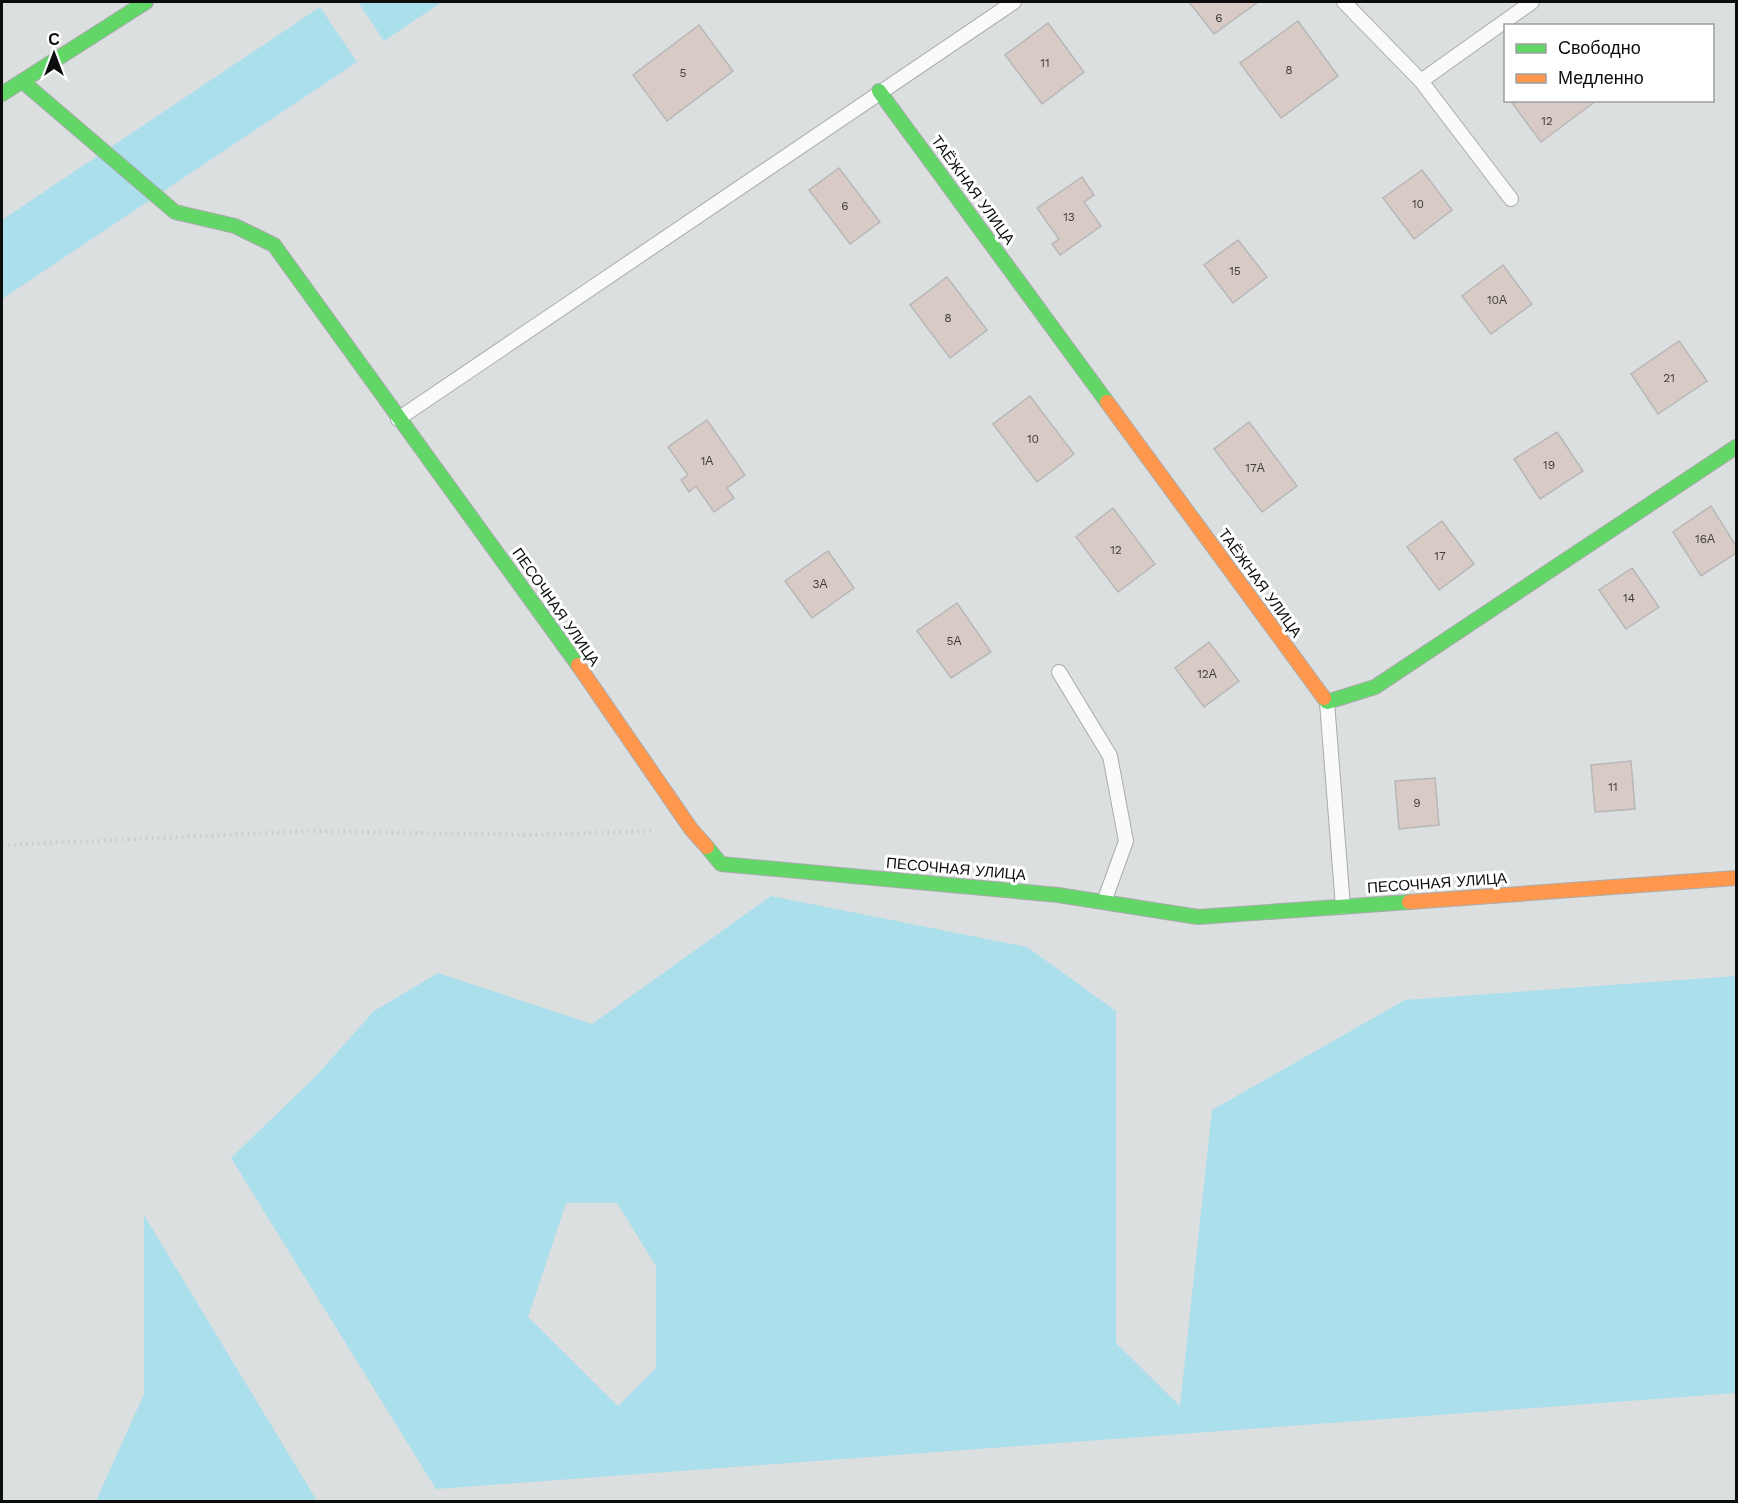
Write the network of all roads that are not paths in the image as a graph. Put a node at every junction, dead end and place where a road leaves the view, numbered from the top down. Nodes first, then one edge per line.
1 (146, 2) edge
2 (1014, 2) edge
3 (1344, 2) edge
4 (1532, 2) edge
5 (22, 81) junction
6 (1421, 81) junction
7 (879, 91) junction
8 (2, 94) edge
9 (1511, 199) dead end
10 (398, 419) junction
11 (1737, 447) edge
12 (1059, 672) dead end
13 (1327, 702) junction
14 (1737, 878) edge
15 (1104, 902) junction
16 (1343, 906) junction

1 - 5 street
2 - 7 lane
3 - 6 lane
4 - 6 lane
5 - 8 street
5 - 10 street, ПЕСОЧНАЯ УЛИЦА
6 - 9 lane
7 - 10 lane
7 - 13 street, ТАЁЖНАЯ УЛИЦА
10 - 15 street, ПЕСОЧНАЯ УЛИЦА
11 - 13 street
12 - 15 lane
13 - 16 lane
14 - 16 street, ПЕСОЧНАЯ УЛИЦА
15 - 16 street, ПЕСОЧНАЯ УЛИЦА

